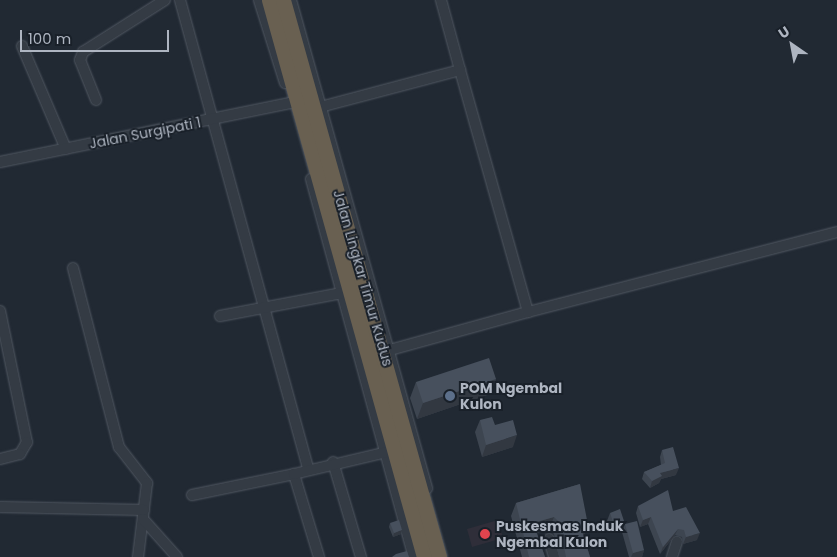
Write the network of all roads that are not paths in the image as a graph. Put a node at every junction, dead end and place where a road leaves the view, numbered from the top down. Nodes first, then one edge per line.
1 (166, 0) edge
2 (180, 0) edge
3 (259, 0) edge
4 (269, 0) edge
5 (283, 0) edge
6 (291, 0) edge
7 (441, 0) edge
8 (22, 46) dead end
9 (460, 70) junction
10 (96, 100) dead end
11 (290, 103) junction
12 (324, 106) junction
13 (213, 119) junction
14 (66, 149) junction
15 (0, 162) edge
16 (837, 232) edge
17 (73, 268) dead end
18 (342, 293) junction
19 (263, 308) junction
20 (0, 311) edge
21 (528, 312) junction
22 (220, 316) dead end
23 (387, 351) junction
24 (402, 450) junction
25 (0, 459) edge
26 (333, 462) junction
27 (308, 468) junction
28 (294, 474) junction
29 (192, 495) dead end
30 (0, 507) edge
31 (144, 515) junction
32 (549, 539) dead end
33 (677, 542) dead end
34 (138, 557) edge
35 (177, 557) edge
36 (319, 557) edge
37 (361, 557) edge
38 (414, 557) edge
39 (424, 557) edge
40 (439, 557) edge
41 (446, 557) edge
42 (554, 557) edge
43 (672, 557) edge

1 - 10 street
2 - 13 street
3 - 11 street
4 - 24 highway, Jalan Lingkar Timur Kudus
5 - 23 highway, Jalan Lingkar Timur Kudus
6 - 12 street
7 - 9 street
8 - 14 street
9 - 12 street
9 - 21 street
11 - 13 street, Jalan Surgipati 1
11 - 18 street
12 - 23 street
13 - 14 street, Jalan Surgipati 1
13 - 19 street
14 - 15 street, Jalan Surgipati 1
16 - 21 street
17 - 31 street
18 - 19 street
18 - 24 street
19 - 22 street
19 - 27 street
20 - 25 street
21 - 23 street
23 - 24 highway, Jalan Lingkar Timur Kudus
24 - 26 street
24 - 38 street
24 - 39 highway, Jalan Lingkar Timur Kudus
24 - 40 highway, Jalan Lingkar Timur Kudus
24 - 41 street
26 - 27 street
26 - 37 street
27 - 28 street
28 - 29 street
28 - 36 street
30 - 31 street
31 - 34 street
31 - 35 street
32 - 42 street
33 - 43 street

